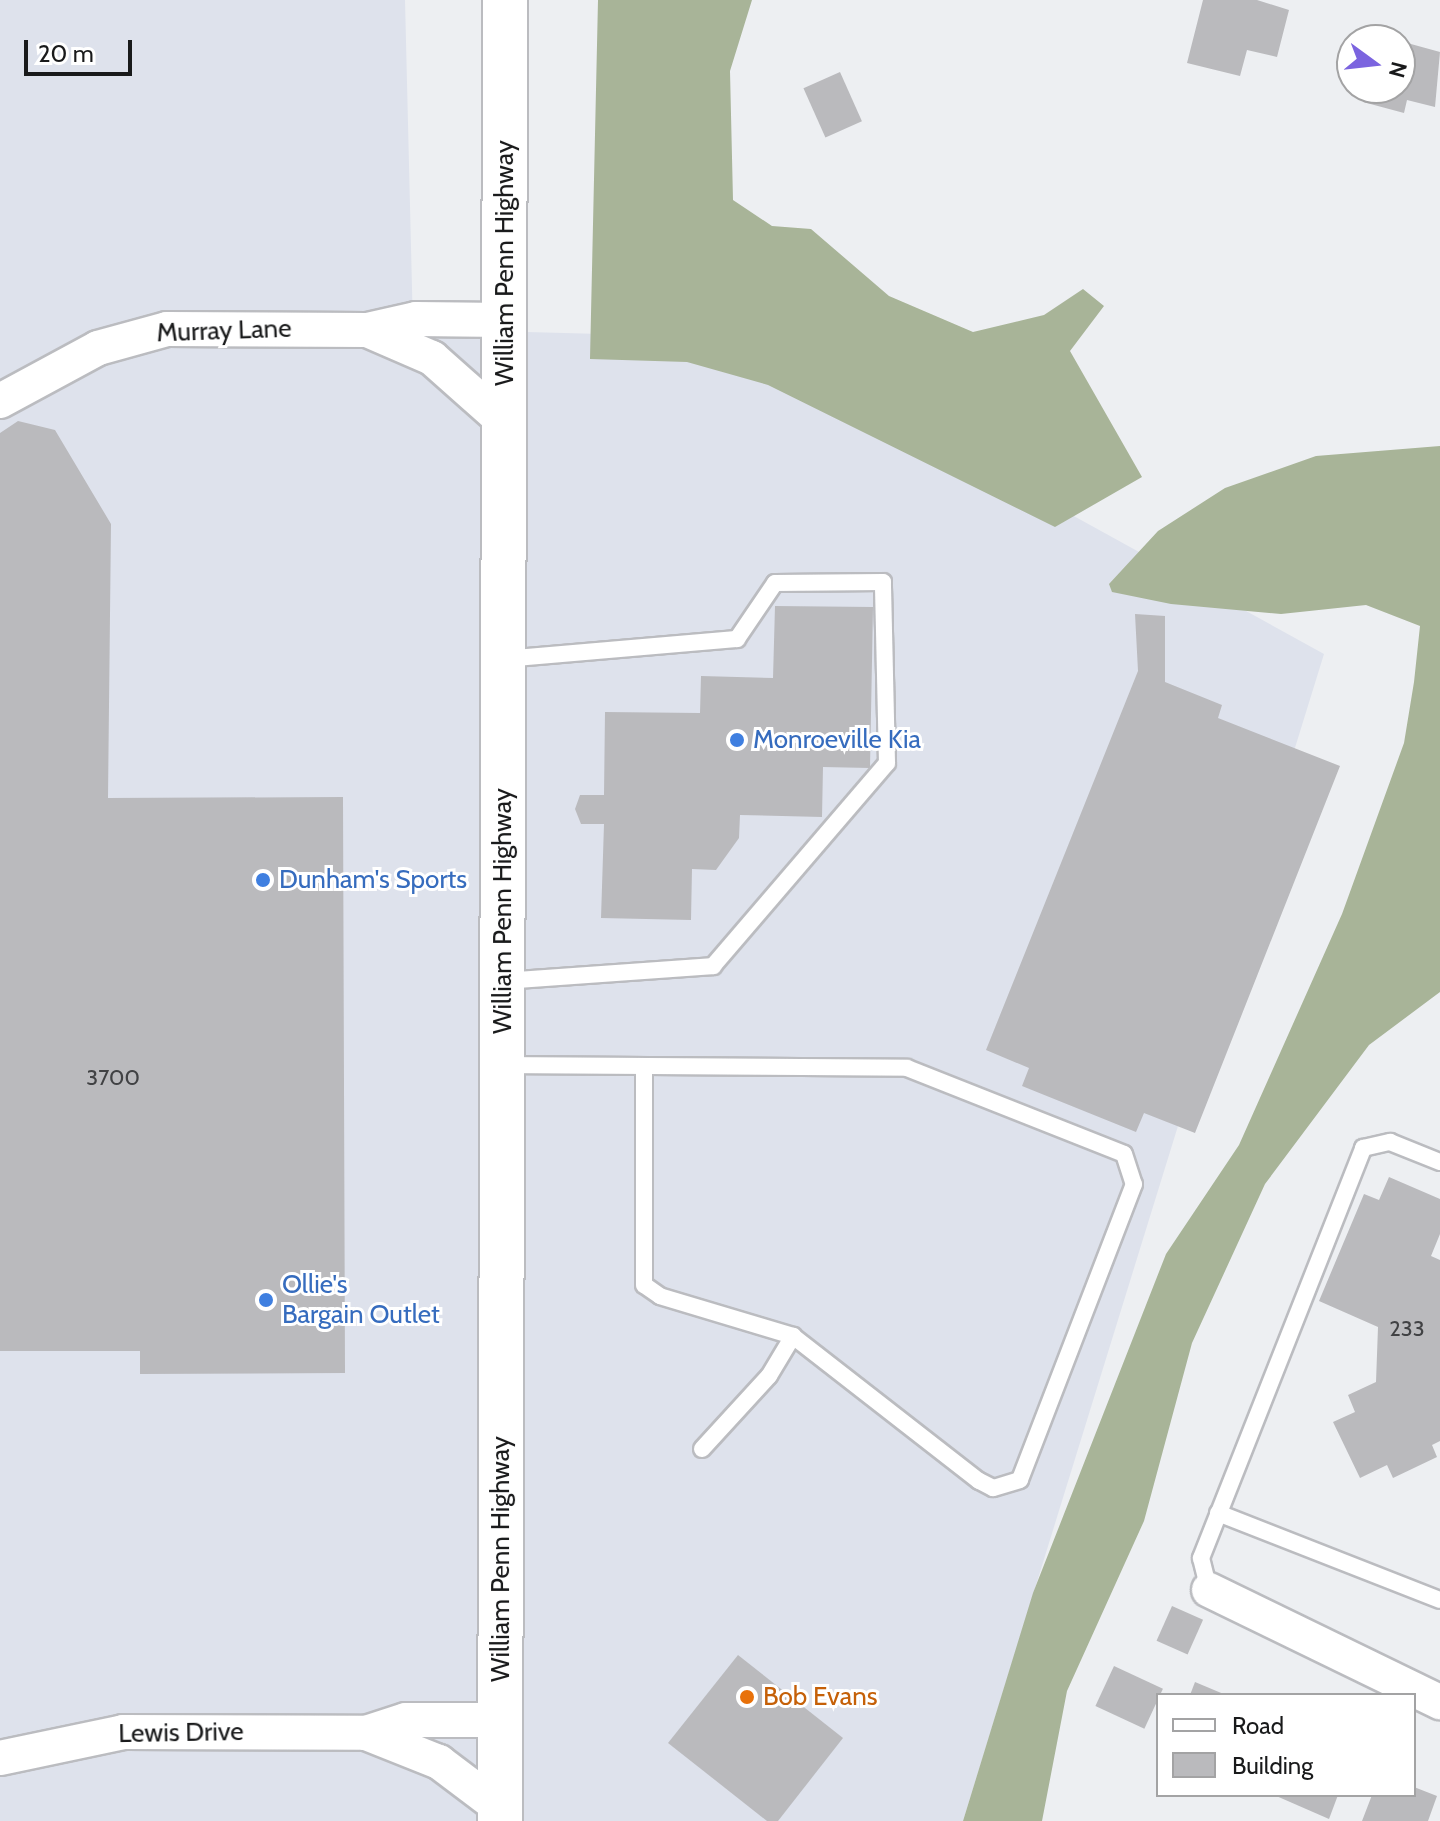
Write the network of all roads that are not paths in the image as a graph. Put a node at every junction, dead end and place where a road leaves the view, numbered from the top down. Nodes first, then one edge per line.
1 (505, 0) edge
2 (505, 320) junction
3 (367, 330) junction
4 (0, 401) edge
5 (504, 422) junction
6 (504, 659) junction
7 (503, 981) junction
8 (503, 1065) junction
9 (644, 1066) junction
10 (1440, 1162) edge
11 (793, 1336) junction
12 (702, 1449) dead end
13 (1218, 1513) junction
14 (1209, 1590) joint
15 (1440, 1600) edge
16 (1440, 1702) edge
17 (501, 1720) junction
18 (366, 1733) junction
19 (0, 1758) edge
20 (500, 1815) edge

1 - 2 highway, William Penn Highway
2 - 3 street, Murray Lane
2 - 5 highway, William Penn Highway
3 - 4 street, Murray Lane
3 - 5 street, Murray Lane
5 - 6 highway, William Penn Highway
6 - 7 highway, William Penn Highway
6 - 7 lane
7 - 8 highway, William Penn Highway
8 - 9 lane
8 - 17 highway, William Penn Highway
9 - 11 lane
9 - 11 lane
10 - 13 lane
11 - 12 lane
13 - 14 lane
13 - 15 lane
14 - 16 street
17 - 18 street, Lewis Drive
17 - 20 highway, William Penn Highway
18 - 19 street, Lewis Drive
18 - 20 street, Lewis Drive

